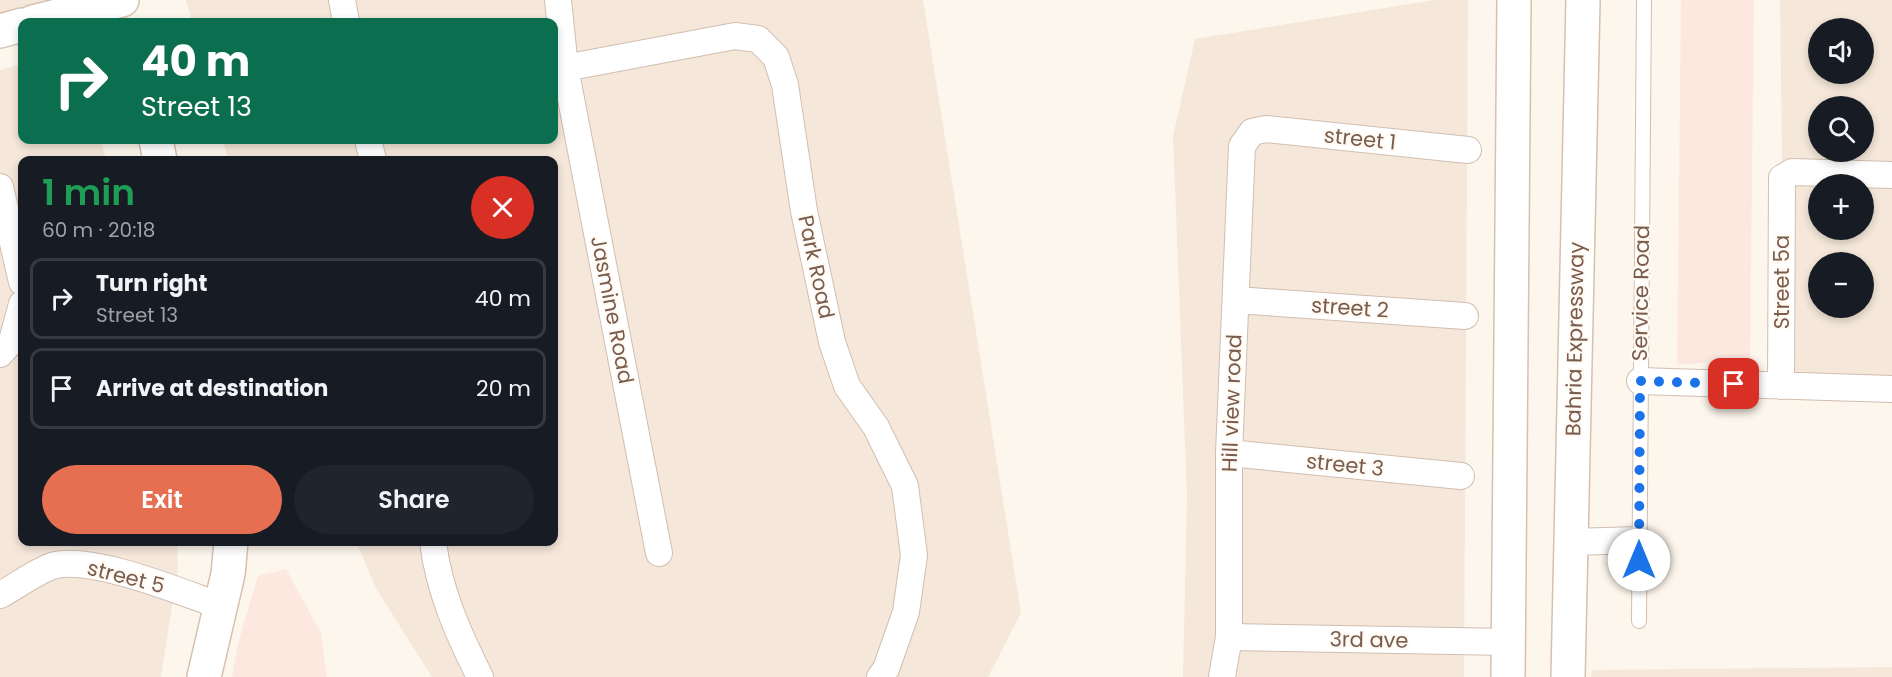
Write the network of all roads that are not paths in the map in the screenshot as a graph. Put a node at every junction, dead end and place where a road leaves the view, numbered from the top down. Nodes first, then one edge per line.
1 (123, 0) edge
2 (342, 0) edge
3 (558, 0) edge
4 (1514, 0) edge
5 (1583, 0) edge
6 (1644, 0) edge
7 (49, 18) edge
8 (128, 18) edge
9 (345, 18) edge
10 (18, 26) edge
11 (0, 31) edge
12 (559, 69) edge
13 (1252, 132) joint
14 (1468, 150) dead end
15 (1892, 175) edge
16 (0, 187) edge
17 (5, 232) edge
18 (18, 270) edge
19 (1236, 300) junction
20 (1465, 316) dead end
21 (18, 319) edge
22 (0, 354) edge
23 (1640, 381) junction
24 (1781, 386) junction
25 (1892, 389) edge
26 (1229, 453) junction
27 (1461, 476) dead end
28 (1639, 540) junction
29 (1571, 542) junction
30 (231, 546) edge
31 (433, 546) edge
32 (659, 553) dead end
33 (0, 595) edge
34 (221, 606) junction
35 (1639, 621) dead end
36 (1229, 637) junction
37 (1509, 642) junction
38 (204, 677) edge
39 (480, 677) edge
40 (880, 677) edge
41 (1222, 677) edge
42 (1509, 677) edge
43 (1568, 677) edge

1 - 7 main road
1 - 8 main road
2 - 9 street
3 - 12 street, Jasmine Road
4 - 37 main road
5 - 29 main road, Bahria Expressway
6 - 23 lane, Service Road
10 - 11 main road
12 - 32 street, Jasmine Road
12 - 40 street, Park Road
13 - 14 street, street 1
13 - 19 street, Hill view road
15 - 24 street, Street 5a
16 - 17 street
17 - 18 street
19 - 20 street, street 2
19 - 26 street, Hill view road
21 - 22 street
23 - 24 street
23 - 28 lane, Service Road
24 - 25 street
26 - 27 street, street 3
26 - 36 street, Hill view road
28 - 29 street
28 - 35 lane, Service Road
29 - 43 main road, Bahria Expressway
30 - 34 main road
31 - 39 street
33 - 34 street, street 5
34 - 38 main road
36 - 37 street, 3rd ave
36 - 41 street, Hill view road
37 - 42 main road

